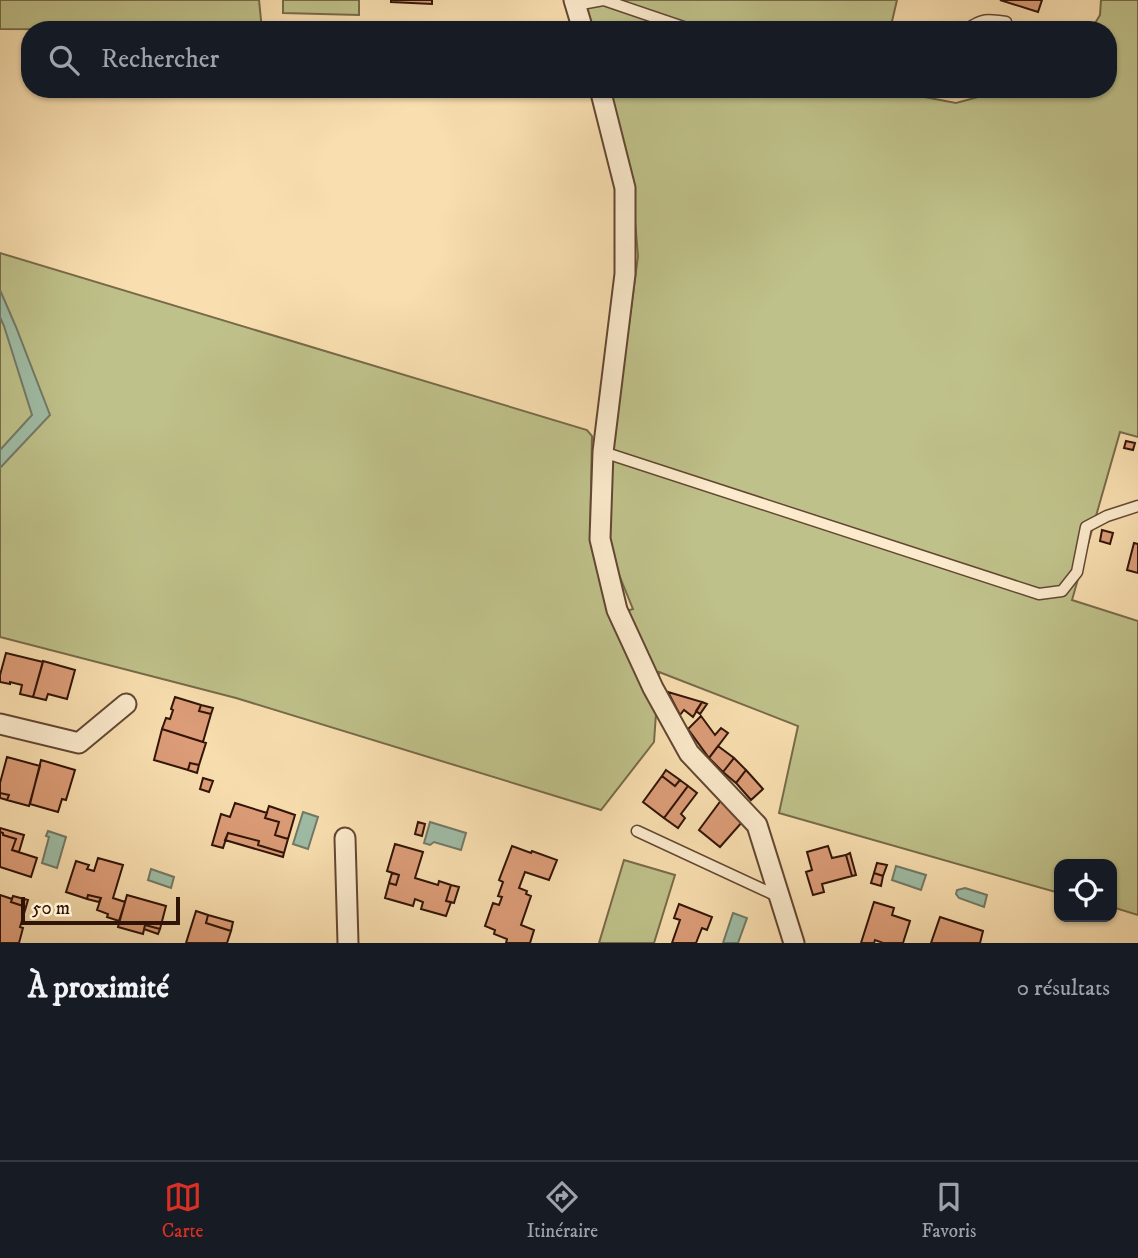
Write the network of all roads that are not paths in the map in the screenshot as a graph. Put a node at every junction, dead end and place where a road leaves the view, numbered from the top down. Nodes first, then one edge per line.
1 (604, 0) edge
2 (575, 2) edge
3 (580, 21) edge
4 (666, 21) edge
5 (980, 21) edge
6 (999, 21) edge
7 (602, 98) edge
8 (603, 452) junction
9 (1138, 506) edge
10 (126, 704) dead end
11 (0, 724) edge
12 (637, 831) dead end
13 (345, 838) dead end
14 (780, 897) junction
15 (348, 943) edge
16 (794, 943) edge

1 - 2 lane
1 - 4 lane
2 - 3 street
5 - 6 lane
7 - 8 street
8 - 9 lane
8 - 14 street
10 - 11 street
12 - 14 lane
13 - 15 street
14 - 16 street

